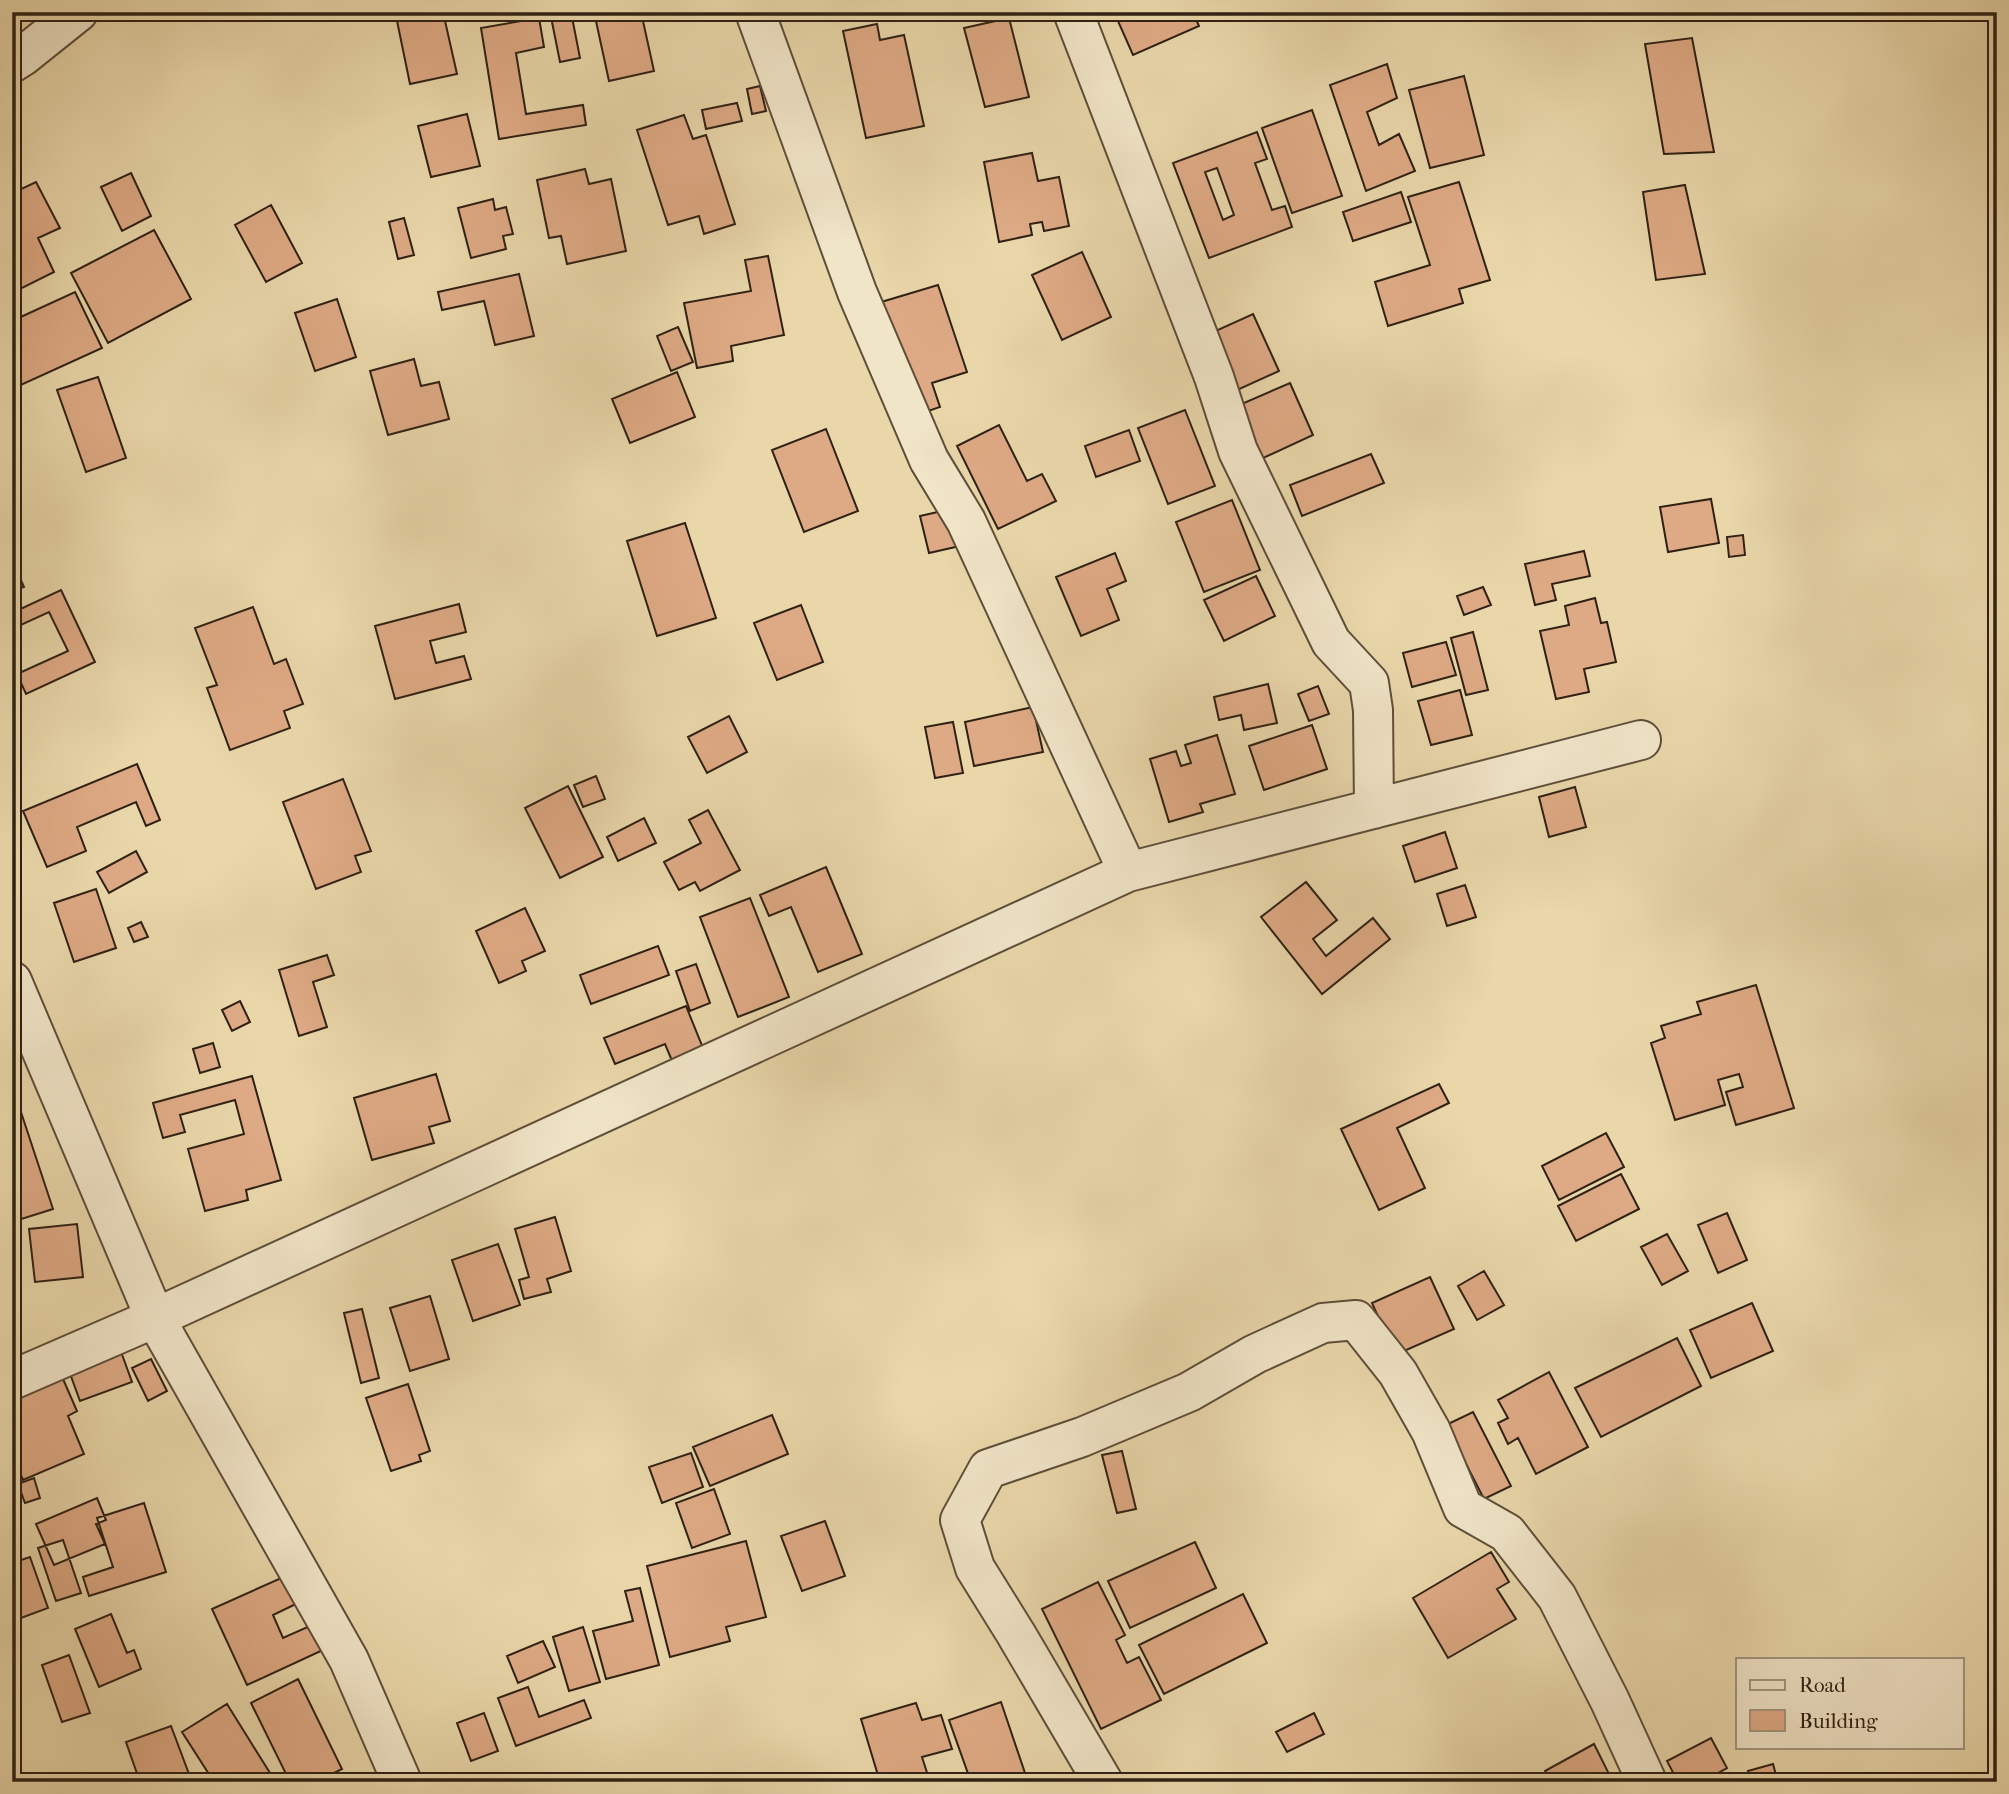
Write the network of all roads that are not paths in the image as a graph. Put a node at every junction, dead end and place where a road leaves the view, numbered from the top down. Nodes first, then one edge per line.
1 (78, 12) edge
2 (755, 12) edge
3 (1073, 12) edge
4 (12, 63) edge
5 (1641, 740) dead end
6 (1374, 809) junction
7 (1128, 872) junction
8 (12, 981) edge
9 (155, 1318) junction
10 (12, 1380) edge
11 (402, 1782) edge
12 (1103, 1782) edge
13 (1647, 1782) edge

1 - 4 street
2 - 7 street
3 - 6 street
5 - 6 street
6 - 7 street
7 - 9 street
8 - 9 street
9 - 10 street
9 - 11 street
12 - 13 street

